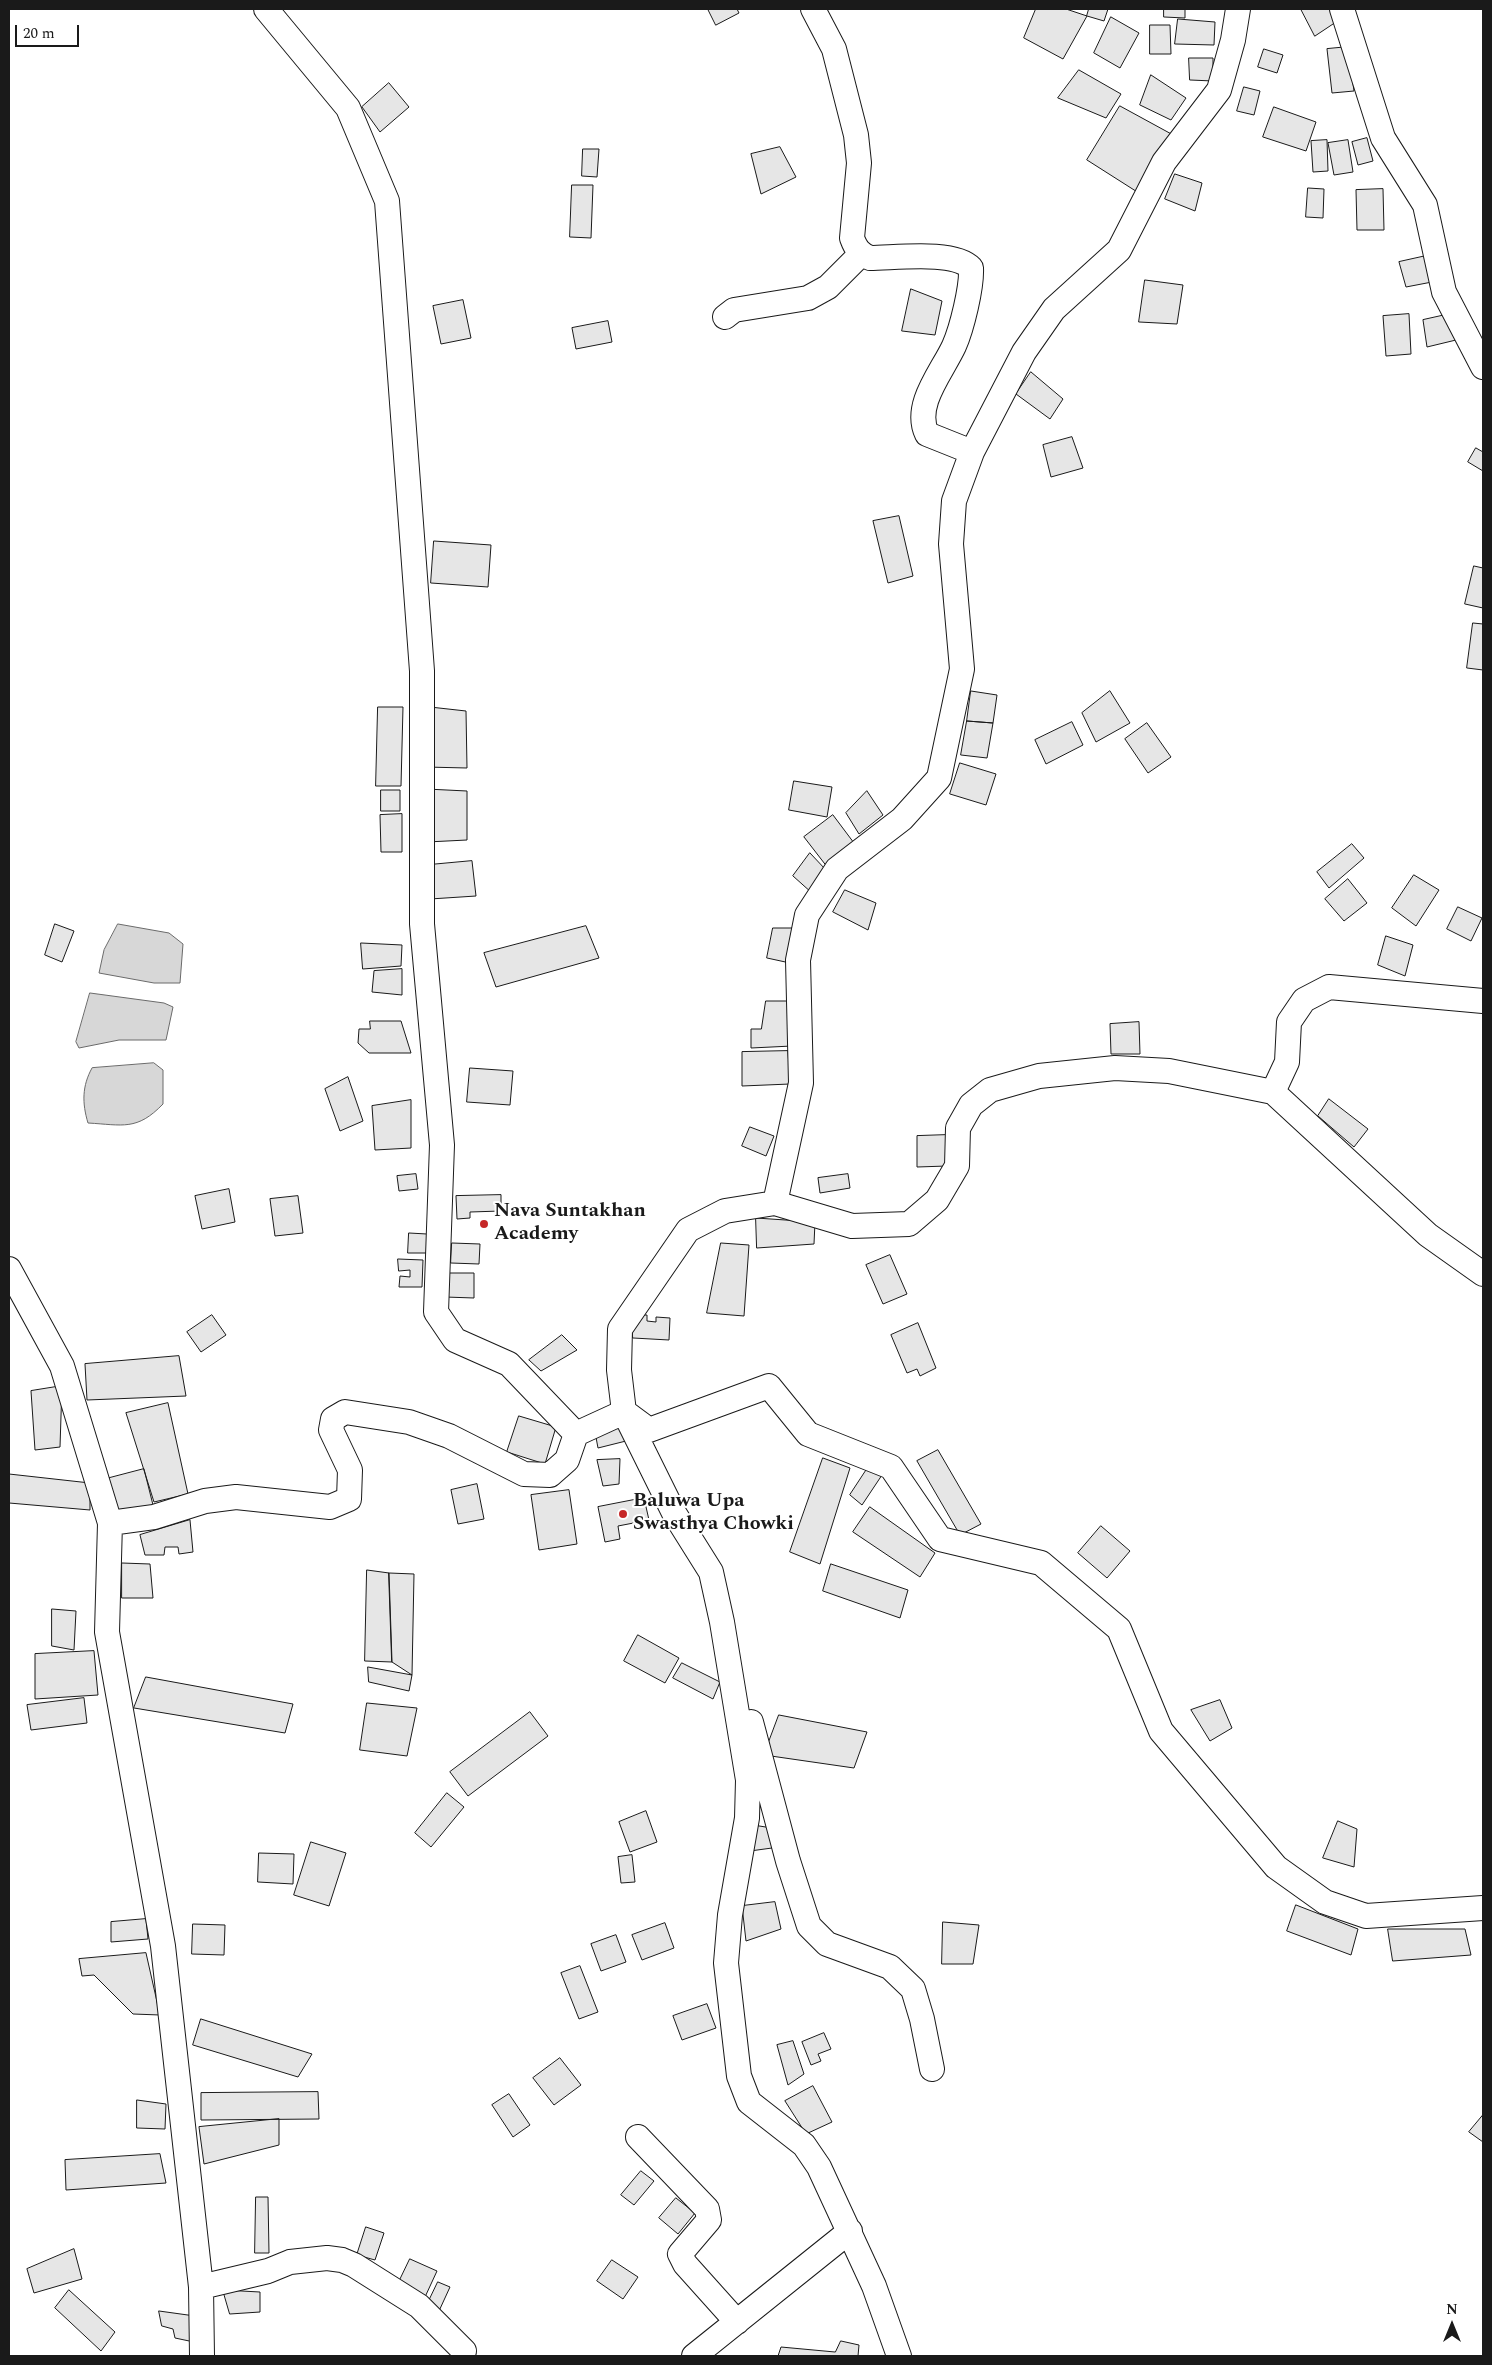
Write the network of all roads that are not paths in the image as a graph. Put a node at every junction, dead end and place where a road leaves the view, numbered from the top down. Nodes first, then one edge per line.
1 (266, 9) edge
2 (813, 9) edge
3 (1238, 9) edge
4 (1342, 9) edge
5 (861, 254) junction
6 (725, 317) dead end
7 (1483, 366) edge
8 (972, 452) junction
9 (1483, 1001) edge
10 (1273, 1092) junction
11 (775, 1203) junction
12 (9, 1269) edge
13 (1483, 1274) edge
14 (624, 1412) junction
15 (576, 1434) junction
16 (110, 1522) junction
17 (728, 1668) junction
18 (1483, 1908) edge
19 (932, 2069) dead end
20 (638, 2136) dead end
21 (850, 2231) junction
22 (201, 2288) junction
23 (737, 2322) junction
24 (464, 2351) dead end
25 (202, 2356) edge
26 (694, 2356) edge
27 (899, 2356) edge

1 - 15 street
2 - 5 street
3 - 8 street
4 - 7 street
5 - 6 street
5 - 8 street
8 - 11 street
9 - 10 street
10 - 11 street
10 - 13 street
11 - 14 street
12 - 16 street
14 - 15 street
14 - 17 street
14 - 18 street
15 - 16 street
16 - 22 street
17 - 19 street
17 - 21 street
20 - 23 street
21 - 23 street
21 - 27 street
22 - 24 street
22 - 25 street
23 - 26 street

